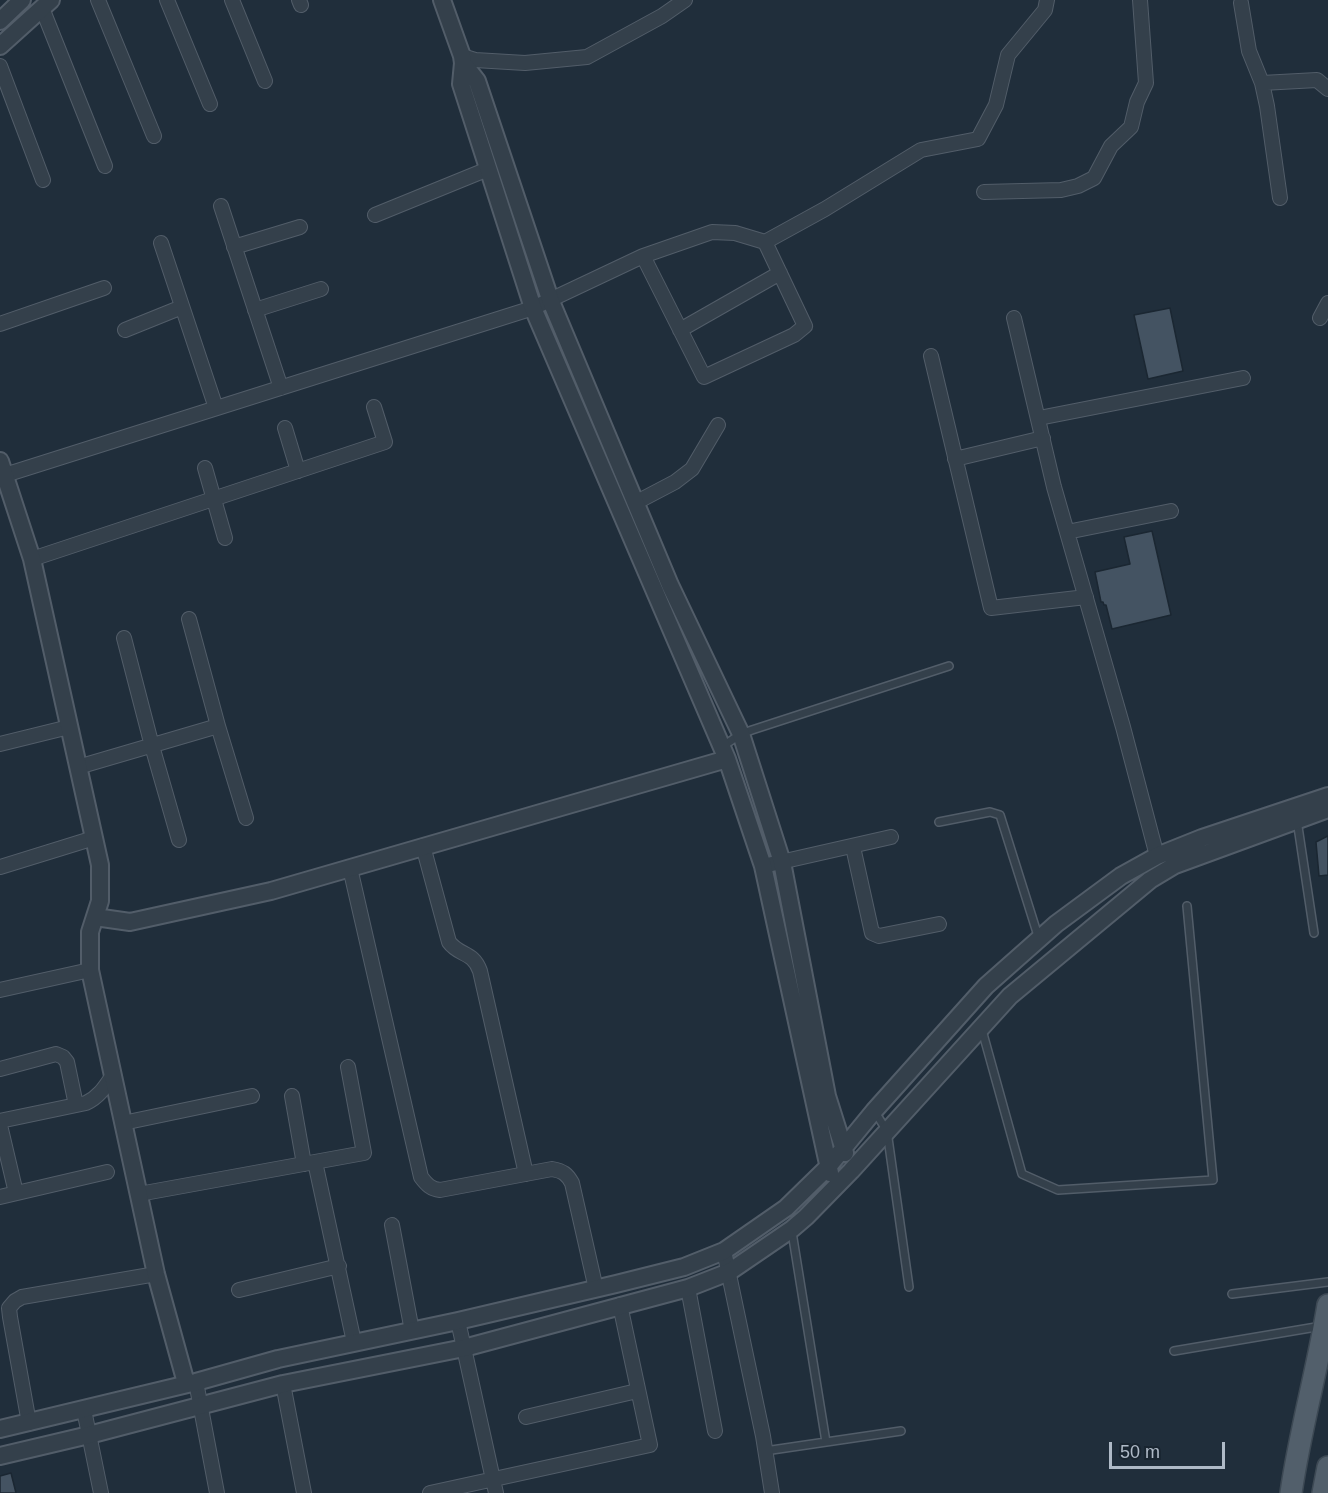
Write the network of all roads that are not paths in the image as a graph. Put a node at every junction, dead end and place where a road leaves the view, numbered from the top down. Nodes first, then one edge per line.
1 (22, 0) edge
2 (98, 0) edge
3 (167, 0) edge
4 (232, 0) edge
5 (442, 0) edge
6 (685, 0) edge
7 (1047, 0) edge
8 (1140, 0) edge
9 (1241, 3) dead end
10 (47, 4) edge
11 (0, 21) edge
12 (0, 46) edge
13 (460, 51) junction
14 (0, 66) edge
15 (265, 81) dead end
16 (1262, 83) junction
17 (1328, 88) edge
18 (210, 104) dead end
19 (154, 136) dead end
20 (105, 166) dead end
21 (488, 169) junction
22 (44, 180) dead end
23 (984, 192) dead end
24 (1280, 198) dead end
25 (221, 206) dead end
26 (375, 215) dead end
27 (300, 227) dead end
28 (765, 242) junction
29 (160, 243) dead end
30 (234, 247) junction
31 (643, 256) junction
32 (780, 273) junction
33 (104, 288) dead end
34 (321, 289) dead end
35 (550, 299) junction
36 (1328, 303) edge
37 (182, 307) junction
38 (533, 308) junction
39 (255, 310) junction
40 (1014, 318) dead end
41 (1320, 318) dead end
42 (0, 324) edge
43 (125, 330) dead end
44 (680, 330) junction
45 (931, 356) dead end
46 (1243, 378) dead end
47 (281, 388) junction
48 (374, 406) dead end
49 (216, 408) junction
50 (1039, 418) junction
51 (718, 425) dead end
52 (285, 429) dead end
53 (1043, 438) junction
54 (955, 459) junction
55 (2, 468) edge
56 (205, 468) dead end
57 (298, 471) junction
58 (213, 499) junction
59 (635, 503) junction
60 (1171, 511) dead end
61 (1067, 532) junction
62 (225, 538) dead end
63 (32, 559) junction
64 (1086, 597) junction
65 (189, 619) dead end
66 (124, 638) dead end
67 (949, 666) dead end
68 (218, 726) junction
69 (69, 727) junction
70 (741, 734) junction
71 (0, 744) edge
72 (152, 746) junction
73 (724, 753) junction
74 (78, 767) junction
75 (1328, 796) edge
76 (1328, 809) edge
77 (1296, 813) junction
78 (246, 818) dead end
79 (939, 822) dead end
80 (891, 837) dead end
81 (94, 838) junction
82 (179, 840) dead end
83 (423, 846) junction
84 (852, 846) junction
85 (1157, 856) junction
86 (782, 862) junction
87 (763, 866) junction
88 (0, 867) edge
89 (350, 868) junction
90 (1187, 906) dead end
91 (95, 917) junction
92 (939, 924) dead end
93 (1314, 933) dead end
94 (1039, 939) junction
95 (90, 970) junction
96 (0, 990) edge
97 (981, 1028) junction
98 (348, 1067) dead end
99 (0, 1069) edge
100 (113, 1075) junction
101 (252, 1096) dead end
102 (292, 1096) dead end
103 (76, 1105) junction
104 (874, 1111) junction
105 (0, 1123) edge
106 (123, 1123) junction
107 (887, 1131) junction
108 (843, 1147) junction
109 (310, 1163) junction
110 (828, 1167) junction
111 (851, 1171) junction
112 (107, 1172) dead end
113 (526, 1174) junction
114 (834, 1188) junction
115 (16, 1193) junction
116 (139, 1194) junction
117 (0, 1197) edge
118 (392, 1225) dead end
119 (792, 1229) junction
120 (724, 1251) junction
121 (339, 1266) junction
122 (729, 1272) junction
123 (156, 1274) junction
124 (1328, 1282) edge
125 (688, 1287) junction
126 (909, 1287) dead end
127 (596, 1289) junction
128 (238, 1290) dead end
129 (1232, 1294) dead end
130 (620, 1305) junction
131 (1326, 1315) edge
132 (458, 1321) junction
133 (412, 1331) junction
134 (354, 1342) junction
135 (464, 1348) junction
136 (1174, 1351) dead end
137 (191, 1383) junction
138 (283, 1384) junction
139 (637, 1391) junction
140 (202, 1406) junction
141 (84, 1410) junction
142 (526, 1417) dead end
143 (29, 1423) junction
144 (0, 1429) edge
145 (715, 1431) dead end
146 (901, 1431) dead end
147 (89, 1435) junction
148 (826, 1442) junction
149 (765, 1452) junction
150 (0, 1456) edge
151 (1328, 1467) edge
152 (494, 1486) edge
153 (101, 1493) edge
154 (217, 1493) edge
155 (304, 1493) edge
156 (430, 1493) edge
157 (772, 1493) edge
158 (1291, 1493) edge
159 (1323, 1493) edge

1 - 11 street
2 - 19 street
3 - 18 street
4 - 15 street
5 - 13 street
6 - 13 street
7 - 28 street
8 - 23 street
9 - 16 street
10 - 12 street
10 - 20 street
13 - 21 street
13 - 35 street
14 - 22 street
16 - 17 street
16 - 24 street
21 - 26 street
21 - 38 street
25 - 30 street
27 - 30 street
28 - 31 street
28 - 32 street
29 - 37 street
30 - 39 street
31 - 35 street
31 - 44 street
32 - 44 street
32 - 44 street
33 - 42 street
34 - 39 street
35 - 38 street
35 - 59 street
36 - 41 street
37 - 43 street
37 - 49 street
38 - 47 street
38 - 73 street
39 - 47 street
40 - 50 street
45 - 54 street
46 - 50 street
47 - 49 street
48 - 57 street
49 - 55 street
50 - 53 street
51 - 59 street
52 - 57 street
53 - 54 street
53 - 61 street
54 - 64 street
55 - 63 street
56 - 58 street
57 - 58 street
58 - 62 street
58 - 63 street
59 - 70 street
60 - 61 street
61 - 64 street
63 - 69 street
64 - 85 street
65 - 68 street
66 - 72 street
67 - 70 lane
68 - 72 street
68 - 78 street
69 - 71 street
69 - 74 street
70 - 73 lane
70 - 86 street
72 - 74 street
72 - 82 street
73 - 83 street
73 - 87 street
74 - 81 street
75 - 77 street
76 - 77 street
77 - 85 street
77 - 93 lane
77 - 97 street
79 - 94 lane
80 - 84 street
81 - 88 street
81 - 91 street
83 - 89 street
83 - 113 street
84 - 86 street
84 - 92 street
85 - 94 street
86 - 87 street
86 - 108 street
87 - 110 street
89 - 91 street
89 - 113 street
90 - 97 lane
91 - 95 street
94 - 104 street
95 - 96 street
95 - 100 street
97 - 107 street
98 - 109 street
99 - 103 street
100 - 103 street
100 - 106 street
101 - 106 street
102 - 109 street
103 - 105 street
104 - 107 lane
104 - 108 street
105 - 115 street
106 - 116 street
107 - 111 street
107 - 126 lane
108 - 110 street
108 - 111 street
109 - 116 street
109 - 121 street
110 - 114 street
110 - 120 street
111 - 114 street
112 - 115 street
113 - 127 street
114 - 119 street
115 - 117 street
116 - 123 street
118 - 133 street
119 - 122 street
119 - 148 lane
120 - 122 street
120 - 127 street
121 - 128 street
121 - 134 street
122 - 125 street
122 - 149 street
123 - 137 street
123 - 143 street
124 - 129 lane
125 - 130 street
125 - 145 street
127 - 132 street
130 - 135 street
130 - 139 street
131 - 136 lane
131 - 158 main road
132 - 133 street
132 - 135 street
133 - 134 street
134 - 137 street
135 - 138 street
135 - 152 street
137 - 140 street
137 - 141 street
138 - 140 street
138 - 155 street
139 - 142 street
139 - 152 street
140 - 147 street
140 - 154 street
141 - 143 street
141 - 147 street
143 - 144 street
146 - 148 lane
147 - 150 street
147 - 153 street
148 - 149 lane
149 - 157 street
151 - 159 main road
152 - 156 street

